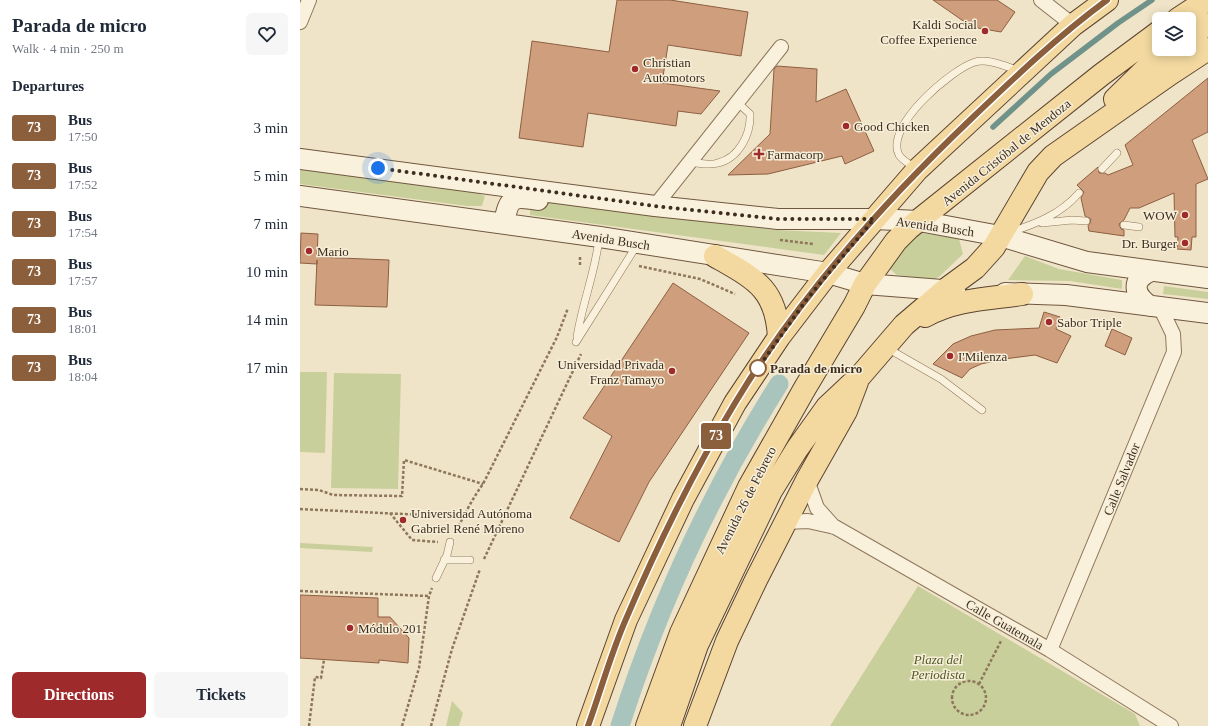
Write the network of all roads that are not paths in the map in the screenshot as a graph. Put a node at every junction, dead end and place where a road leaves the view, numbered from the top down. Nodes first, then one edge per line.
1 (309, 0) edge
2 (1041, 0) edge
3 (1107, 0) edge
4 (1207, 0) edge
5 (1189, 12) edge
6 (300, 22) edge
7 (1208, 24) edge
8 (1073, 25) junction
9 (1196, 32) edge
10 (1152, 37) edge
11 (781, 47) dead end
12 (1208, 49) edge
13 (1160, 56) edge
14 (1022, 72) junction
15 (737, 102) junction
16 (1069, 143) junction
17 (1117, 153) dead end
18 (300, 159) edge
19 (690, 162) junction
20 (1102, 169) dead end
21 (918, 170) junction
22 (1079, 193) dead end
23 (300, 196) edge
24 (613, 200) junction
25 (655, 206) junction
26 (874, 219) junction
27 (919, 221) junction
28 (1086, 221) dead end
29 (504, 222) junction
30 (1037, 223) junction
31 (1124, 225) dead end
32 (1139, 227) dead end
33 (1000, 236) junction
34 (600, 237) junction
35 (638, 243) junction
36 (715, 256) junction
37 (1151, 271) junction
38 (828, 273) junction
39 (1208, 278) edge
40 (865, 284) junction
41 (945, 290) junction
42 (1022, 294) junction
43 (1155, 306) junction
44 (1208, 314) edge
45 (779, 337) junction
46 (891, 339) junction
47 (861, 375) junction
48 (982, 410) dead end
49 (807, 480) junction
50 (786, 522) junction
51 (835, 527) junction
52 (450, 542) road end
53 (444, 560) junction
54 (470, 560) dead end
55 (436, 578) road end
56 (1050, 650) junction
57 (1168, 725) edge
58 (588, 726) edge
59 (647, 726) edge
60 (669, 726) edge
61 (695, 726) edge

1 - 6 street
2 - 8 street
3 - 8 main road
4 - 5 main road
7 - 9 main road
8 - 14 main road
10 - 27 main road, Avenida Cristóbal de Mendoza
11 - 15 street
12 - 16 main road
13 - 16 main road
14 - 21 main road
14 - 21 lane
15 - 19 street
15 - 19 lane
16 - 33 main road
17 - 20 lane
18 - 24 main road, Avenida Busch
19 - 25 street
21 - 26 main road
22 - 30 lane
23 - 29 main road, Avenida Busch
24 - 25 main road, Avenida Busch
24 - 29 main road
25 - 26 main road, Avenida Busch
26 - 27 main road, Avenida Busch
26 - 38 main road
27 - 33 main road, Avenida Busch
27 - 40 main road, Avenida Cristóbal de Mendoza
28 - 30 lane
29 - 34 main road, Avenida Busch
30 - 33 lane
31 - 32 lane
33 - 37 main road, Avenida Busch
33 - 41 main road
34 - 35 main road, Avenida Busch
34 - 35 lane
35 - 36 main road, Avenida Busch
36 - 38 main road, Avenida Busch
36 - 45 main road
37 - 39 main road, Avenida Busch
37 - 43 main road
38 - 40 main road, Avenida Busch
38 - 45 main road
40 - 41 main road, Avenida Busch
40 - 59 main road, Avenida 26 de Febrero
41 - 42 main road, Avenida Busch
41 - 46 main road, Avenida 26 de Febrero
42 - 43 main road, Avenida Busch
42 - 46 main road
43 - 44 main road, Avenida Busch
43 - 56 street, Calle Salvador
45 - 58 main road
46 - 47 main road, Avenida 26 de Febrero
46 - 48 lane
47 - 49 main road, Avenida 26 de Febrero
47 - 60 main road, Avenida 26 de Febrero
49 - 50 main road, Avenida 26 de Febrero
49 - 51 street, Calle Guatemala
50 - 51 street, Calle Guatemala
50 - 61 main road, Avenida 26 de Febrero
51 - 56 street, Calle Guatemala
52 - 53 lane
53 - 54 lane
53 - 55 lane
56 - 57 street, Calle Guatemala

